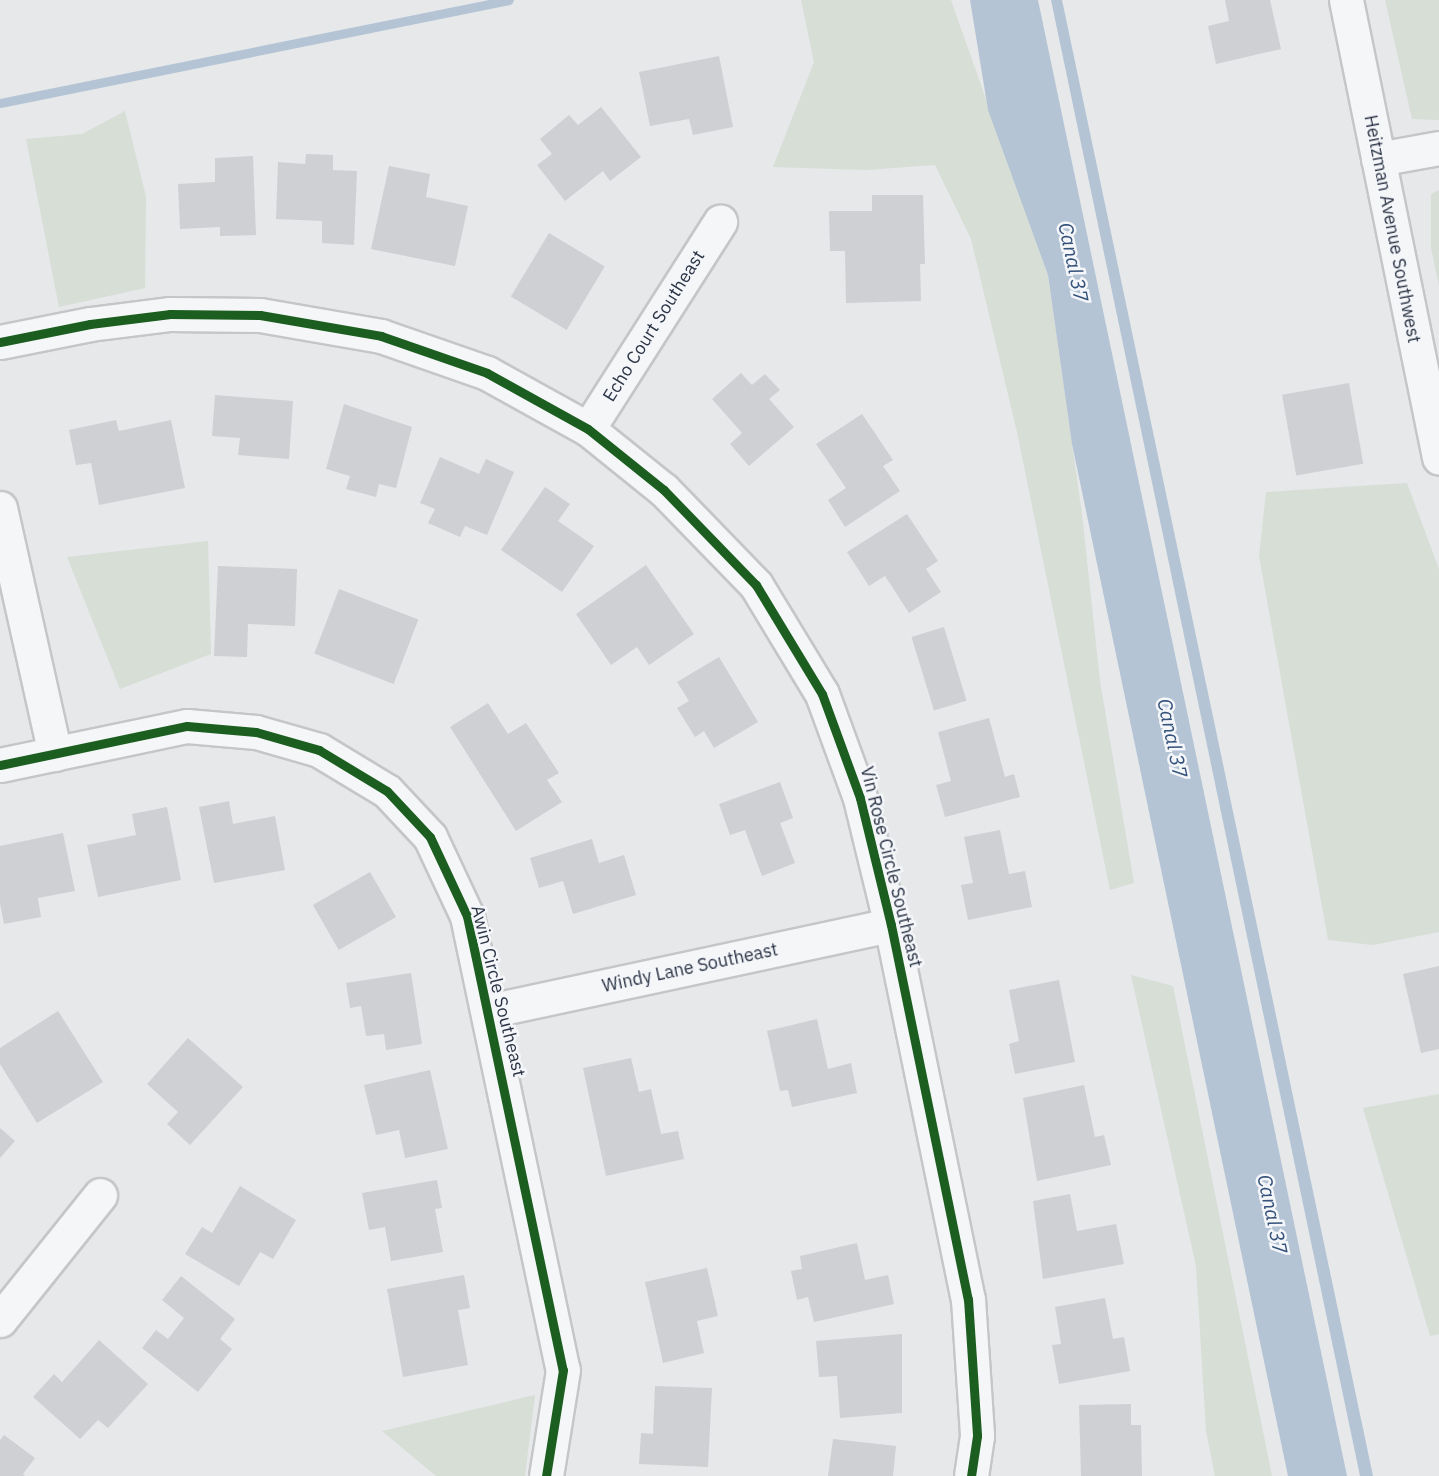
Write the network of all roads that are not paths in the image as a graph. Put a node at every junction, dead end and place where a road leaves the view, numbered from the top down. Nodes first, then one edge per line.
1 (1346, 0) edge
2 (1439, 148) edge
3 (1378, 159) junction
4 (720, 222) dead end
5 (0, 342) edge
6 (588, 429) junction
7 (1439, 458) edge
8 (0, 508) edge
9 (55, 754) junction
10 (0, 765) edge
11 (891, 925) junction
12 (489, 1011) junction
13 (100, 1195) dead end
14 (0, 1320) edge
15 (546, 1476) edge
16 (971, 1476) edge

1 - 3 street, Heitzman Avenue Southwest
2 - 3 street
3 - 7 street, Heitzman Avenue Southwest
4 - 6 street, Echo Court Southeast
5 - 6 street, Vin Rose Circle Southeast
6 - 11 street, Vin Rose Circle Southeast
8 - 9 street
9 - 10 street, Awin Circle Southeast
9 - 12 street, Awin Circle Southeast
11 - 12 street, Windy Lane Southeast
11 - 16 street, Vin Rose Circle Southeast
12 - 15 street, Awin Circle Southeast
13 - 14 street

